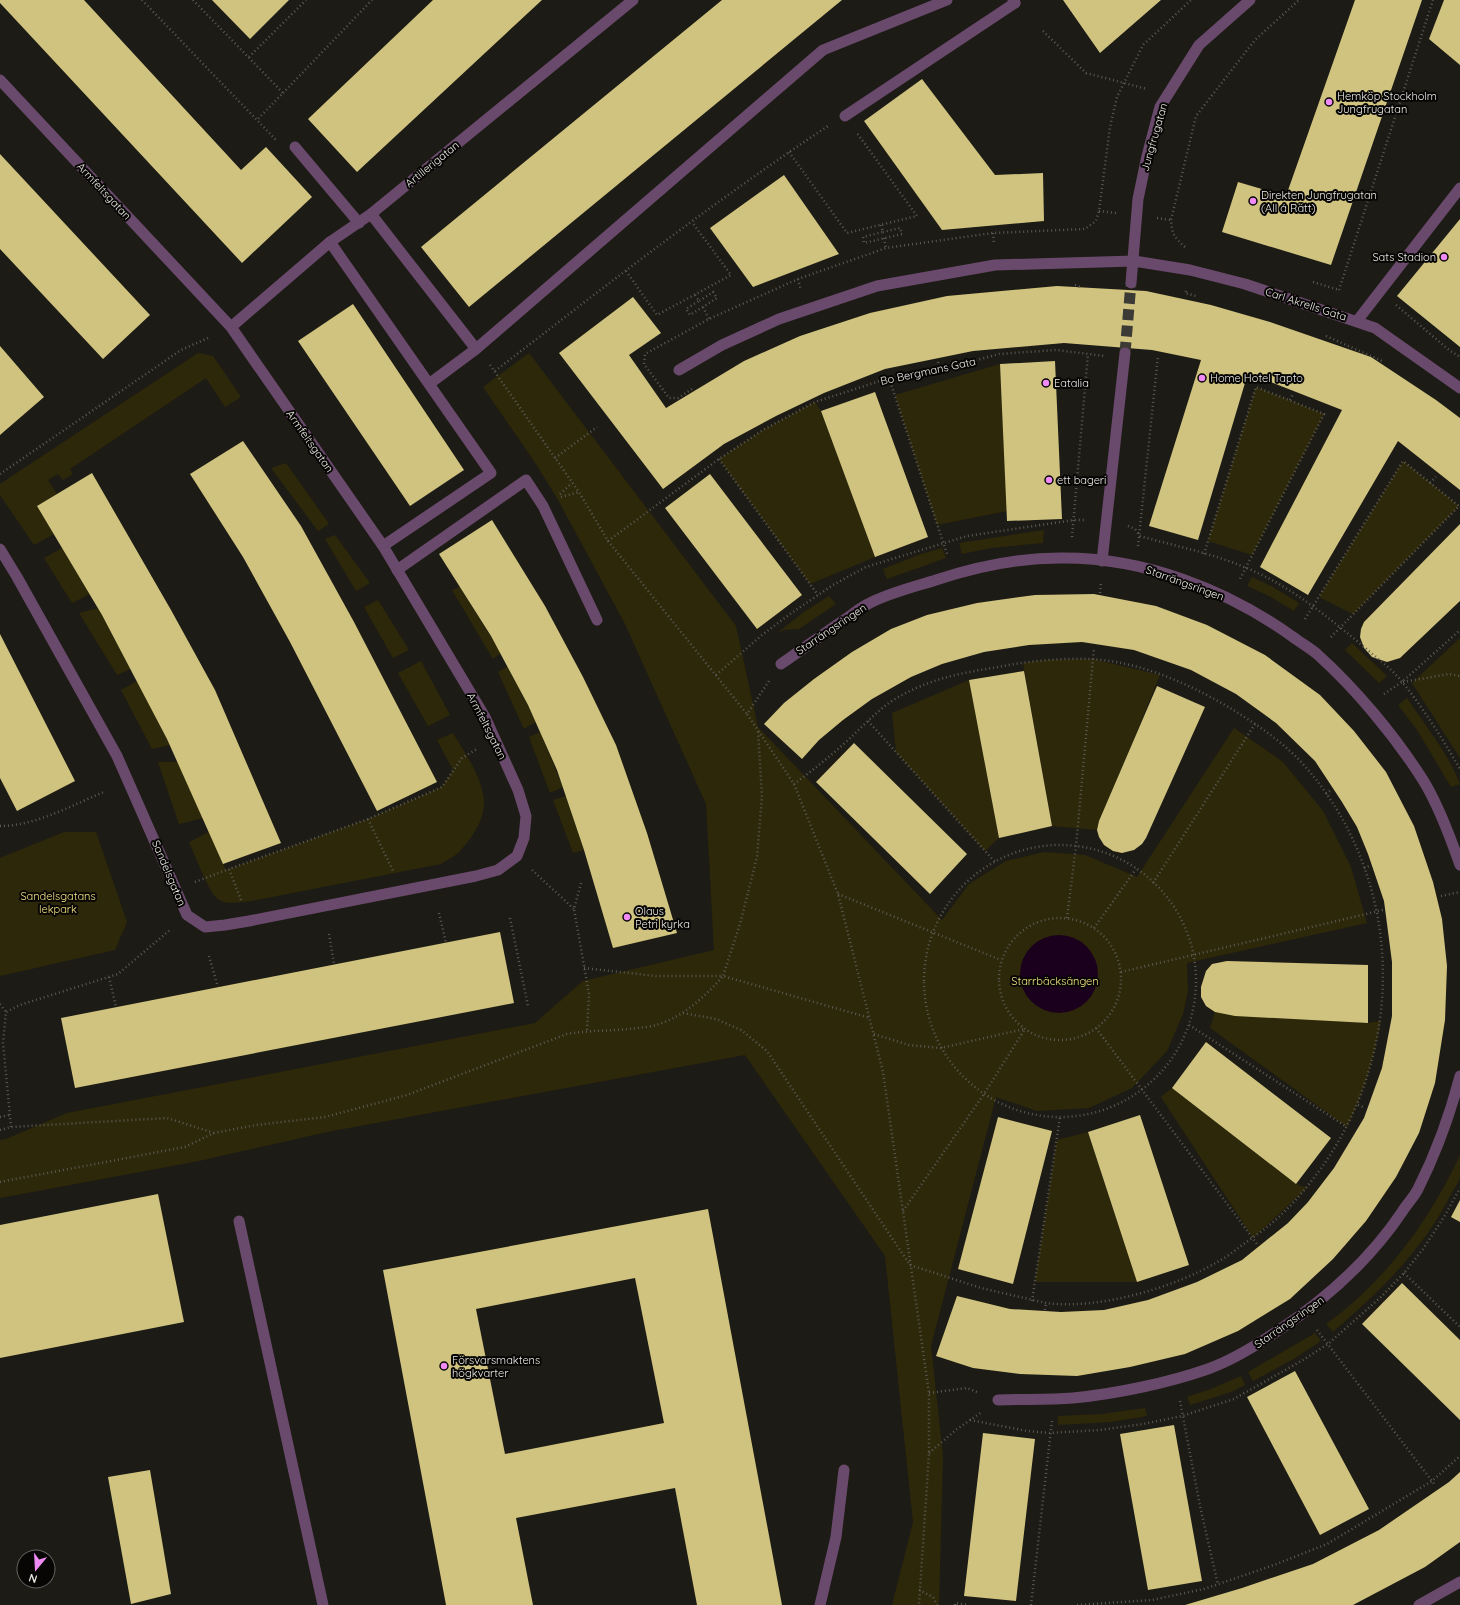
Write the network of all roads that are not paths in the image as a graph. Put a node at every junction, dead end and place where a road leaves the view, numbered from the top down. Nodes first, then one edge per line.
1 (633, 0) edge
2 (947, 0) edge
3 (1250, 0) edge
4 (1014, 1) edge
5 (0, 80) edge
6 (845, 116) road end
7 (295, 147) road end
8 (1460, 188) edge
9 (371, 214) junction
10 (360, 223) junction
11 (330, 242) junction
12 (1134, 261) junction
13 (1131, 283) tunnel mouth
14 (1357, 321) junction
15 (231, 327) junction
16 (476, 349) junction
17 (1125, 356) tunnel mouth
18 (678, 370) dead end
19 (429, 384) junction
20 (1460, 388) edge
21 (383, 546) junction
22 (0, 549) edge
23 (1102, 561) junction
24 (397, 570) junction
25 (597, 620) dead end
26 (781, 664) road end
27 (516, 856) joint
28 (1460, 865) edge
29 (1460, 1076) edge
30 (239, 1222) dead end
31 (998, 1400) road end
32 (844, 1470) dead end
33 (1460, 1582) edge
34 (323, 1605) edge
35 (820, 1605) edge
36 (1419, 1605) edge

1 - 9 street, Artillerigatan
2 - 16 street
3 - 12 street, Jungfrugatan
4 - 6 street
5 - 15 street, Armfeltsgatan
7 - 10 street
8 - 14 street
9 - 10 street, Artillerigatan
9 - 16 street
10 - 11 street, Artillerigatan
11 - 15 street, Artillerigatan
11 - 19 street
12 - 13 street, Jungfrugatan
12 - 14 street, Carl Akrells Gata
12 - 18 street
14 - 20 street, Carl Akrells Gata
15 - 21 street, Armfeltsgatan
16 - 19 street
17 - 23 street
19 - 21 street
21 - 24 street, Armfeltsgatan
22 - 27 street, Sandelsgatan
23 - 26 street, Starrängsringen
23 - 28 street, Starrängsringen
24 - 25 street
24 - 27 street, Armfeltsgatan
29 - 31 street, Starrängsringen
30 - 34 street
32 - 35 street
33 - 36 street

